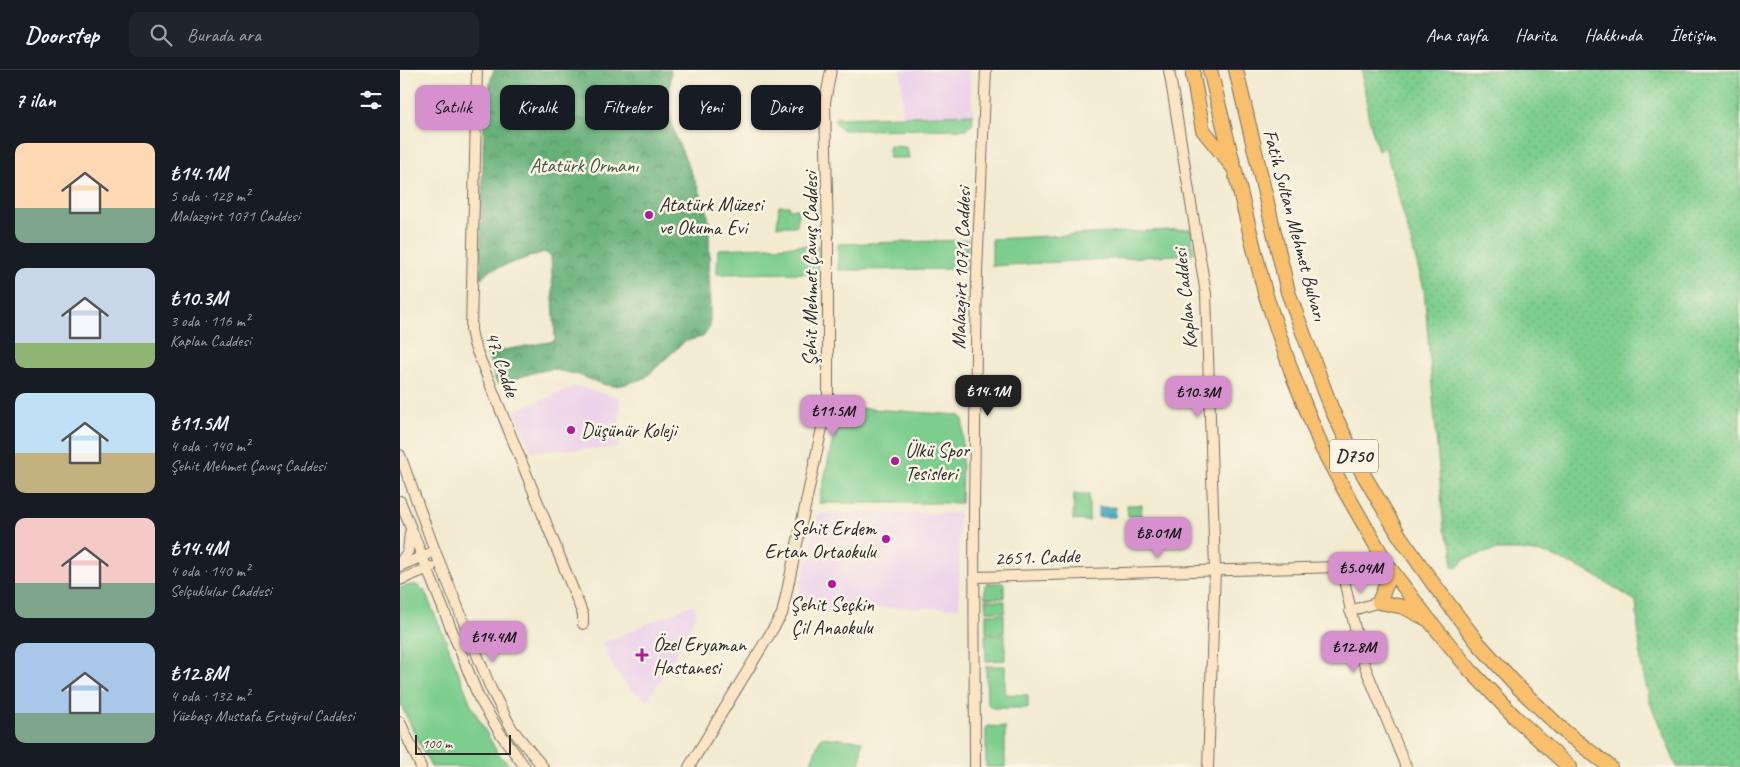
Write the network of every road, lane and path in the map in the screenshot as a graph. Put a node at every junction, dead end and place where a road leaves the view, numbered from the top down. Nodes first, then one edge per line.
1 (477, 70) edge
2 (831, 70) edge
3 (986, 70) edge
4 (990, 70) edge
5 (1169, 70) edge
6 (1193, 70) edge
7 (1210, 70) edge
8 (1236, 70) edge
9 (1233, 167) junction
10 (400, 454) edge
11 (400, 501) edge
12 (409, 524) junction
13 (436, 551) junction
14 (422, 556) junction
15 (440, 563) junction
16 (400, 565) edge
17 (1388, 566) junction
18 (427, 569) junction
19 (1215, 570) junction
20 (975, 577) junction
21 (400, 580) edge
22 (1379, 602) junction
23 (1350, 611) junction
24 (1428, 620) junction
25 (583, 624) dead end
26 (484, 672) junction
27 (471, 677) junction
28 (400, 722) edge
29 (421, 767) edge
30 (525, 767) edge
31 (543, 767) edge
32 (689, 767) edge
33 (975, 767) edge
34 (1208, 767) edge
35 (1406, 767) edge
36 (1569, 767) edge
37 (1610, 767) edge

1 - 25 street, 47. Cadde
2 - 32 street, Şehit Mehmet Çavuş Caddesi
3 - 4 street
3 - 20 street, Malazgirt 1071 Caddesi
5 - 19 street, Kaplan Caddesi
6 - 9 highway
7 - 9 highway, D750
8 - 37 highway, Fatih Sultan Mehmet Bulvarı / D750
9 - 17 highway, D750
10 - 13 street
11 - 12 street
12 - 14 street
12 - 16 street
13 - 14 street
13 - 15 street
14 - 16 street
14 - 18 street
15 - 18 street
15 - 26 street
17 - 22 highway
17 - 24 highway, D750
18 - 21 street
18 - 27 street
19 - 20 street, 2651. Cadde
19 - 23 street, 2651. Cadde
19 - 34 street, Kaplan Caddesi
20 - 33 street, Malazgirt 1071 Caddesi
22 - 23 street
22 - 24 highway
23 - 35 street
24 - 36 highway, D750
26 - 27 street
26 - 31 street
27 - 30 street
28 - 29 street

